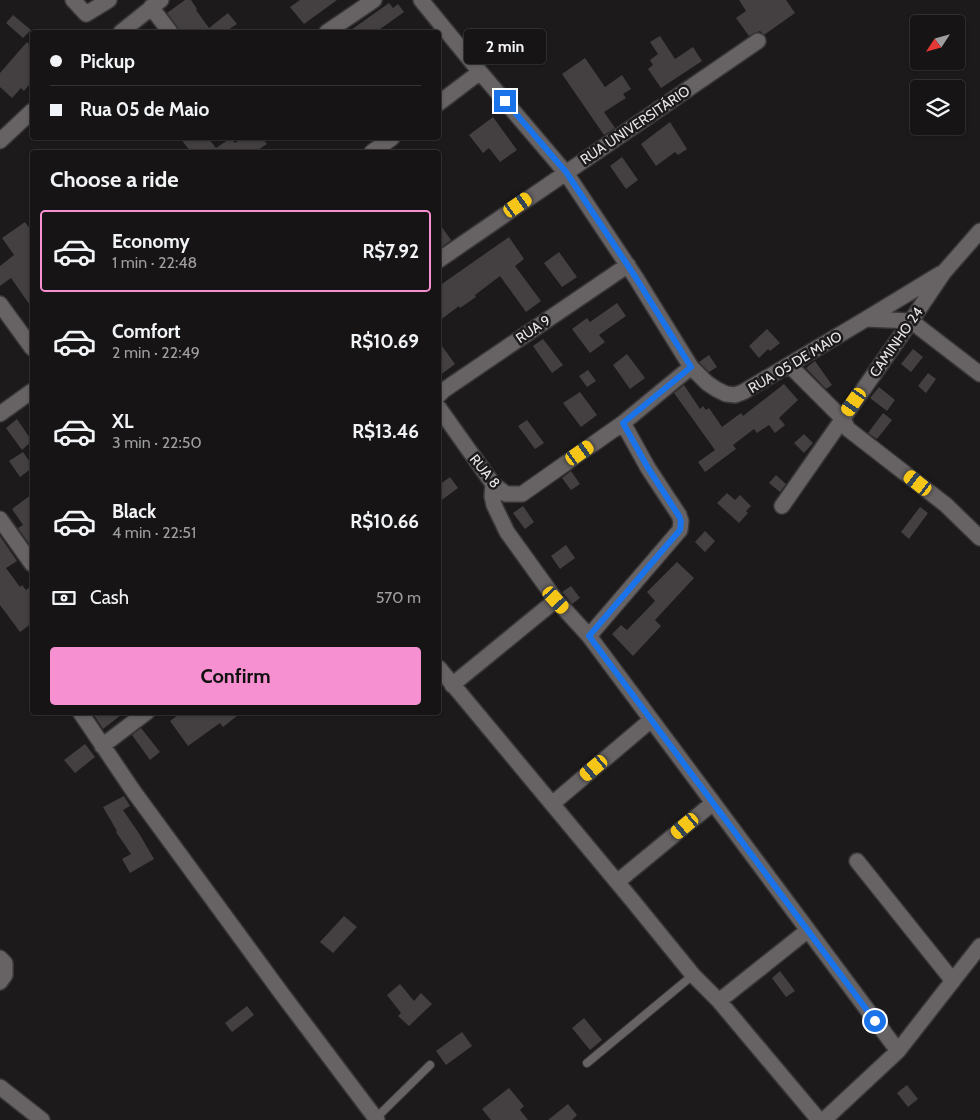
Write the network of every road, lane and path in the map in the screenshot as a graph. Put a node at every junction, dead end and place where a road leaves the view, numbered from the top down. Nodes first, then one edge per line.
1 (74, 0) edge
2 (108, 0) edge
3 (374, 0) edge
4 (421, 0) edge
5 (156, 4) edge
6 (123, 30) edge
7 (169, 30) edge
8 (330, 30) edge
9 (758, 41) dead end
10 (480, 72) junction
11 (441, 101) edge
12 (30, 113) edge
13 (389, 140) edge
14 (0, 141) edge
15 (375, 150) edge
16 (566, 172) junction
17 (980, 231) edge
18 (441, 259) edge
19 (628, 265) junction
20 (944, 272) junction
21 (0, 304) edge
22 (866, 319) junction
23 (911, 321) junction
24 (30, 345) edge
25 (789, 365) junction
26 (691, 367) junction
27 (980, 374) edge
28 (441, 388) edge
29 (30, 392) edge
30 (441, 411) edge
31 (0, 414) edge
32 (843, 419) junction
33 (623, 423) junction
34 (492, 484) junction
35 (522, 494) junction
36 (782, 506) dead end
37 (497, 513) junction
38 (0, 519) edge
39 (980, 538) edge
40 (30, 561) edge
41 (556, 600) junction
42 (589, 636) junction
43 (441, 671) edge
44 (452, 685) junction
45 (82, 715) edge
46 (143, 715) edge
47 (651, 720) junction
48 (102, 746) junction
49 (713, 803) junction
50 (552, 804) junction
51 (857, 862) dead end
52 (617, 882) junction
53 (808, 931) junction
54 (980, 946) edge
55 (0, 958) edge
56 (692, 975) junction
57 (953, 981) junction
58 (0, 982) edge
59 (719, 1001) junction
60 (898, 1050) junction
61 (587, 1064) dead end
62 (430, 1065) dead end
63 (0, 1087) edge
64 (376, 1119) edge
65 (42, 1120) edge
66 (819, 1120) edge
67 (824, 1120) edge

1 - 2 street
3 - 8 street
4 - 10 street, RUA 05 DE MAIO
5 - 6 street
5 - 7 street
9 - 16 street, RUA UNIVERSITÁRIO
10 - 11 street
10 - 16 street, RUA 05 DE MAIO
12 - 14 street
13 - 15 street
16 - 18 street, RUA UNIVERSITÁRIO
16 - 19 street, RUA 05 DE MAIO
17 - 20 street, CAMINHO 24
19 - 26 street, RUA 05 DE MAIO
19 - 28 street, RUA 9
20 - 22 street, RUA 05 DE MAIO
20 - 23 street, CAMINHO 24
21 - 24 street
22 - 23 street
22 - 25 street, RUA 05 DE MAIO
23 - 27 street
23 - 32 street, CAMINHO 24
25 - 26 street, RUA 05 DE MAIO
25 - 32 street
26 - 33 street
29 - 31 street
30 - 34 street, RUA 8
32 - 36 street, CAMINHO 24
32 - 39 street
33 - 35 street
33 - 42 street
34 - 35 street, RUA 8
34 - 37 street
35 - 37 street
37 - 41 street
38 - 40 street
41 - 42 street
41 - 44 street
42 - 47 street
43 - 44 street
44 - 50 street
45 - 48 street
46 - 48 street
47 - 49 street
47 - 50 street
48 - 64 street
49 - 52 street
49 - 53 street
50 - 52 street
51 - 57 street
52 - 56 street
53 - 59 street
53 - 60 street
54 - 57 street
55 - 58 street
56 - 59 street
56 - 61 lane
57 - 60 street
59 - 66 street
60 - 67 street
62 - 64 lane
63 - 65 street

